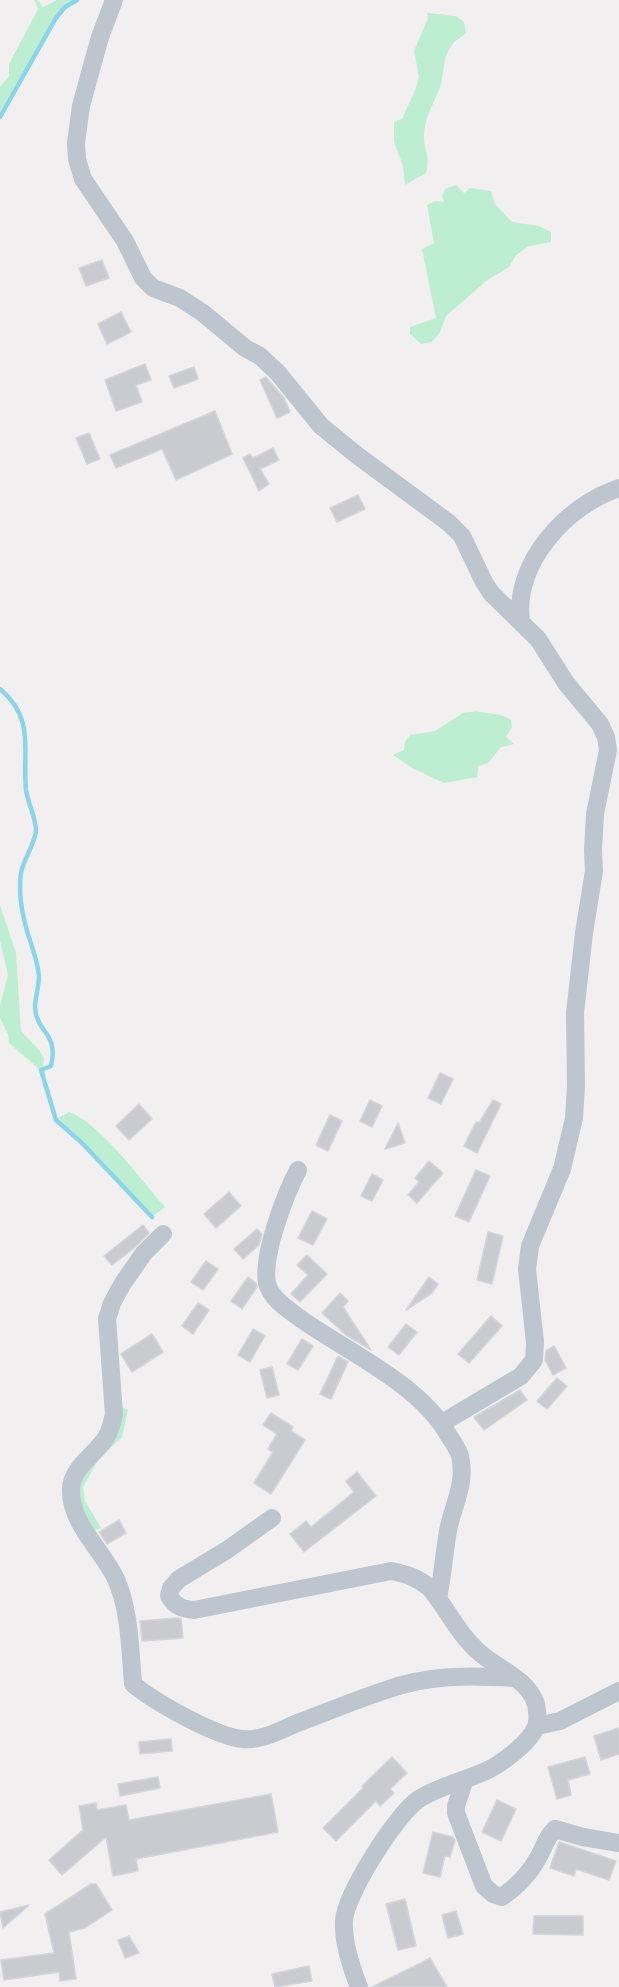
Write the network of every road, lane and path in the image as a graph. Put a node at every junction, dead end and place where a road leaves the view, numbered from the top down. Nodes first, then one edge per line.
1 (114, 0) edge
2 (619, 488) edge
3 (521, 621) junction
4 (298, 1170) dead end
5 (163, 1234) dead end
6 (442, 1423) junction
7 (272, 1518) dead end
8 (438, 1598) junction
9 (514, 1678) junction
10 (619, 1691) edge
11 (537, 1726) junction
12 (465, 1779) junction
13 (619, 1843) edge
14 (359, 1987) edge

1 - 3 street
2 - 3 street
3 - 6 street
4 - 6 street
5 - 9 street
6 - 8 street
7 - 8 street
8 - 9 street
9 - 11 street
10 - 11 street
11 - 12 street
12 - 13 street
12 - 14 street

